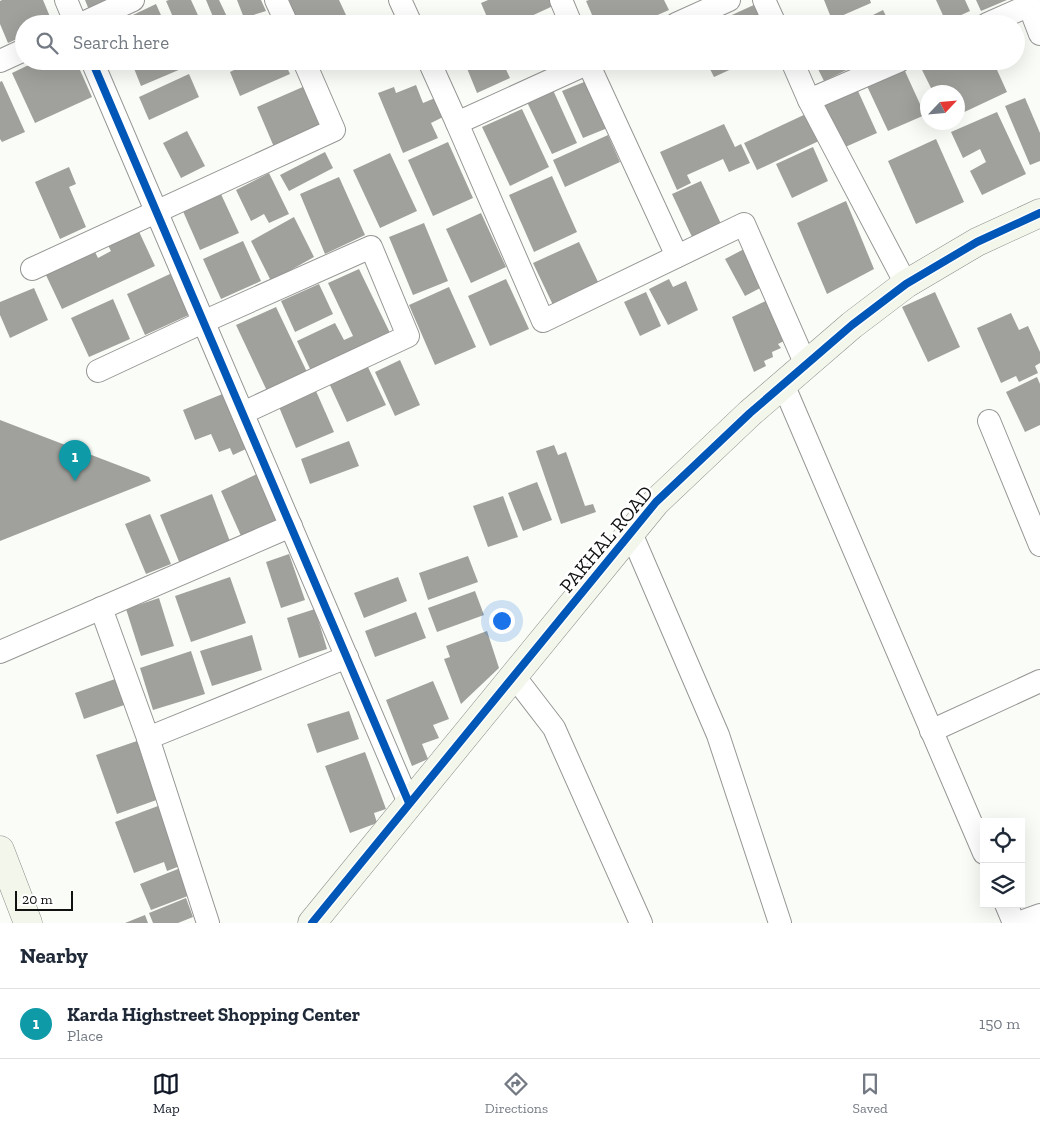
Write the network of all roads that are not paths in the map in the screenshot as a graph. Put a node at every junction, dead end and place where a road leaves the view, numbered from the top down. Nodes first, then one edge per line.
1 (66, 0) edge
2 (133, 0) edge
3 (276, 0) edge
4 (400, 0) edge
5 (561, 0) edge
6 (729, 0) edge
7 (764, 0) edge
8 (1028, 3) edge
9 (72, 15) edge
10 (100, 15) edge
11 (283, 15) edge
12 (407, 15) edge
13 (567, 15) edge
14 (696, 15) edge
15 (771, 15) edge
16 (1004, 15) edge
17 (1040, 34) edge
18 (15, 54) edge
19 (0, 61) edge
20 (96, 70) edge
21 (308, 70) edge
22 (433, 70) edge
23 (572, 70) edge
24 (593, 70) edge
25 (796, 70) edge
26 (878, 70) edge
27 (809, 100) junction
28 (457, 124) junction
29 (156, 212) junction
30 (1040, 213) edge
31 (677, 256) junction
32 (32, 269) dead end
33 (906, 284) junction
34 (204, 322) junction
35 (806, 365) junction
36 (98, 371) dead end
37 (783, 384) junction
38 (243, 413) junction
39 (989, 421) dead end
40 (291, 526) junction
41 (631, 533) junction
42 (1038, 534) edge
43 (101, 608) junction
44 (0, 652) edge
45 (347, 657) junction
46 (514, 676) junction
47 (1040, 682) edge
48 (932, 731) junction
49 (148, 738) junction
50 (410, 803) junction
51 (980, 844) edge
52 (0, 850) edge
53 (1008, 908) edge
54 (1040, 915) edge
55 (319, 920) edge
56 (633, 921) edge
57 (28, 923) edge
58 (208, 923) edge
59 (780, 923) edge
60 (1014, 923) edge
61 (1018, 923) edge

1 - 9 street
2 - 10 street
3 - 11 street
4 - 12 street
5 - 13 street
6 - 14 street
7 - 15 street
8 - 16 street
8 - 17 street
18 - 19 street
20 - 29 street
21 - 29 street
22 - 28 street
23 - 28 street
24 - 31 street
25 - 27 street
26 - 27 street
27 - 33 street
28 - 31 street
29 - 32 street
29 - 34 street
30 - 33 street, PAKHAL ROAD
31 - 35 street
33 - 35 street, PAKHAL ROAD
34 - 36 street
34 - 38 street
34 - 38 street
35 - 37 street, PAKHAL ROAD
37 - 41 street, PAKHAL ROAD
37 - 48 street
38 - 40 street
39 - 42 street
40 - 43 street
40 - 45 street
41 - 46 street, PAKHAL ROAD
41 - 59 street
43 - 44 street
43 - 49 street
45 - 49 street
45 - 50 street
46 - 50 street, PAKHAL ROAD
46 - 56 street
47 - 48 street
48 - 51 street
49 - 58 street
50 - 55 street, PAKHAL ROAD
52 - 57 street
53 - 60 street
54 - 61 street

